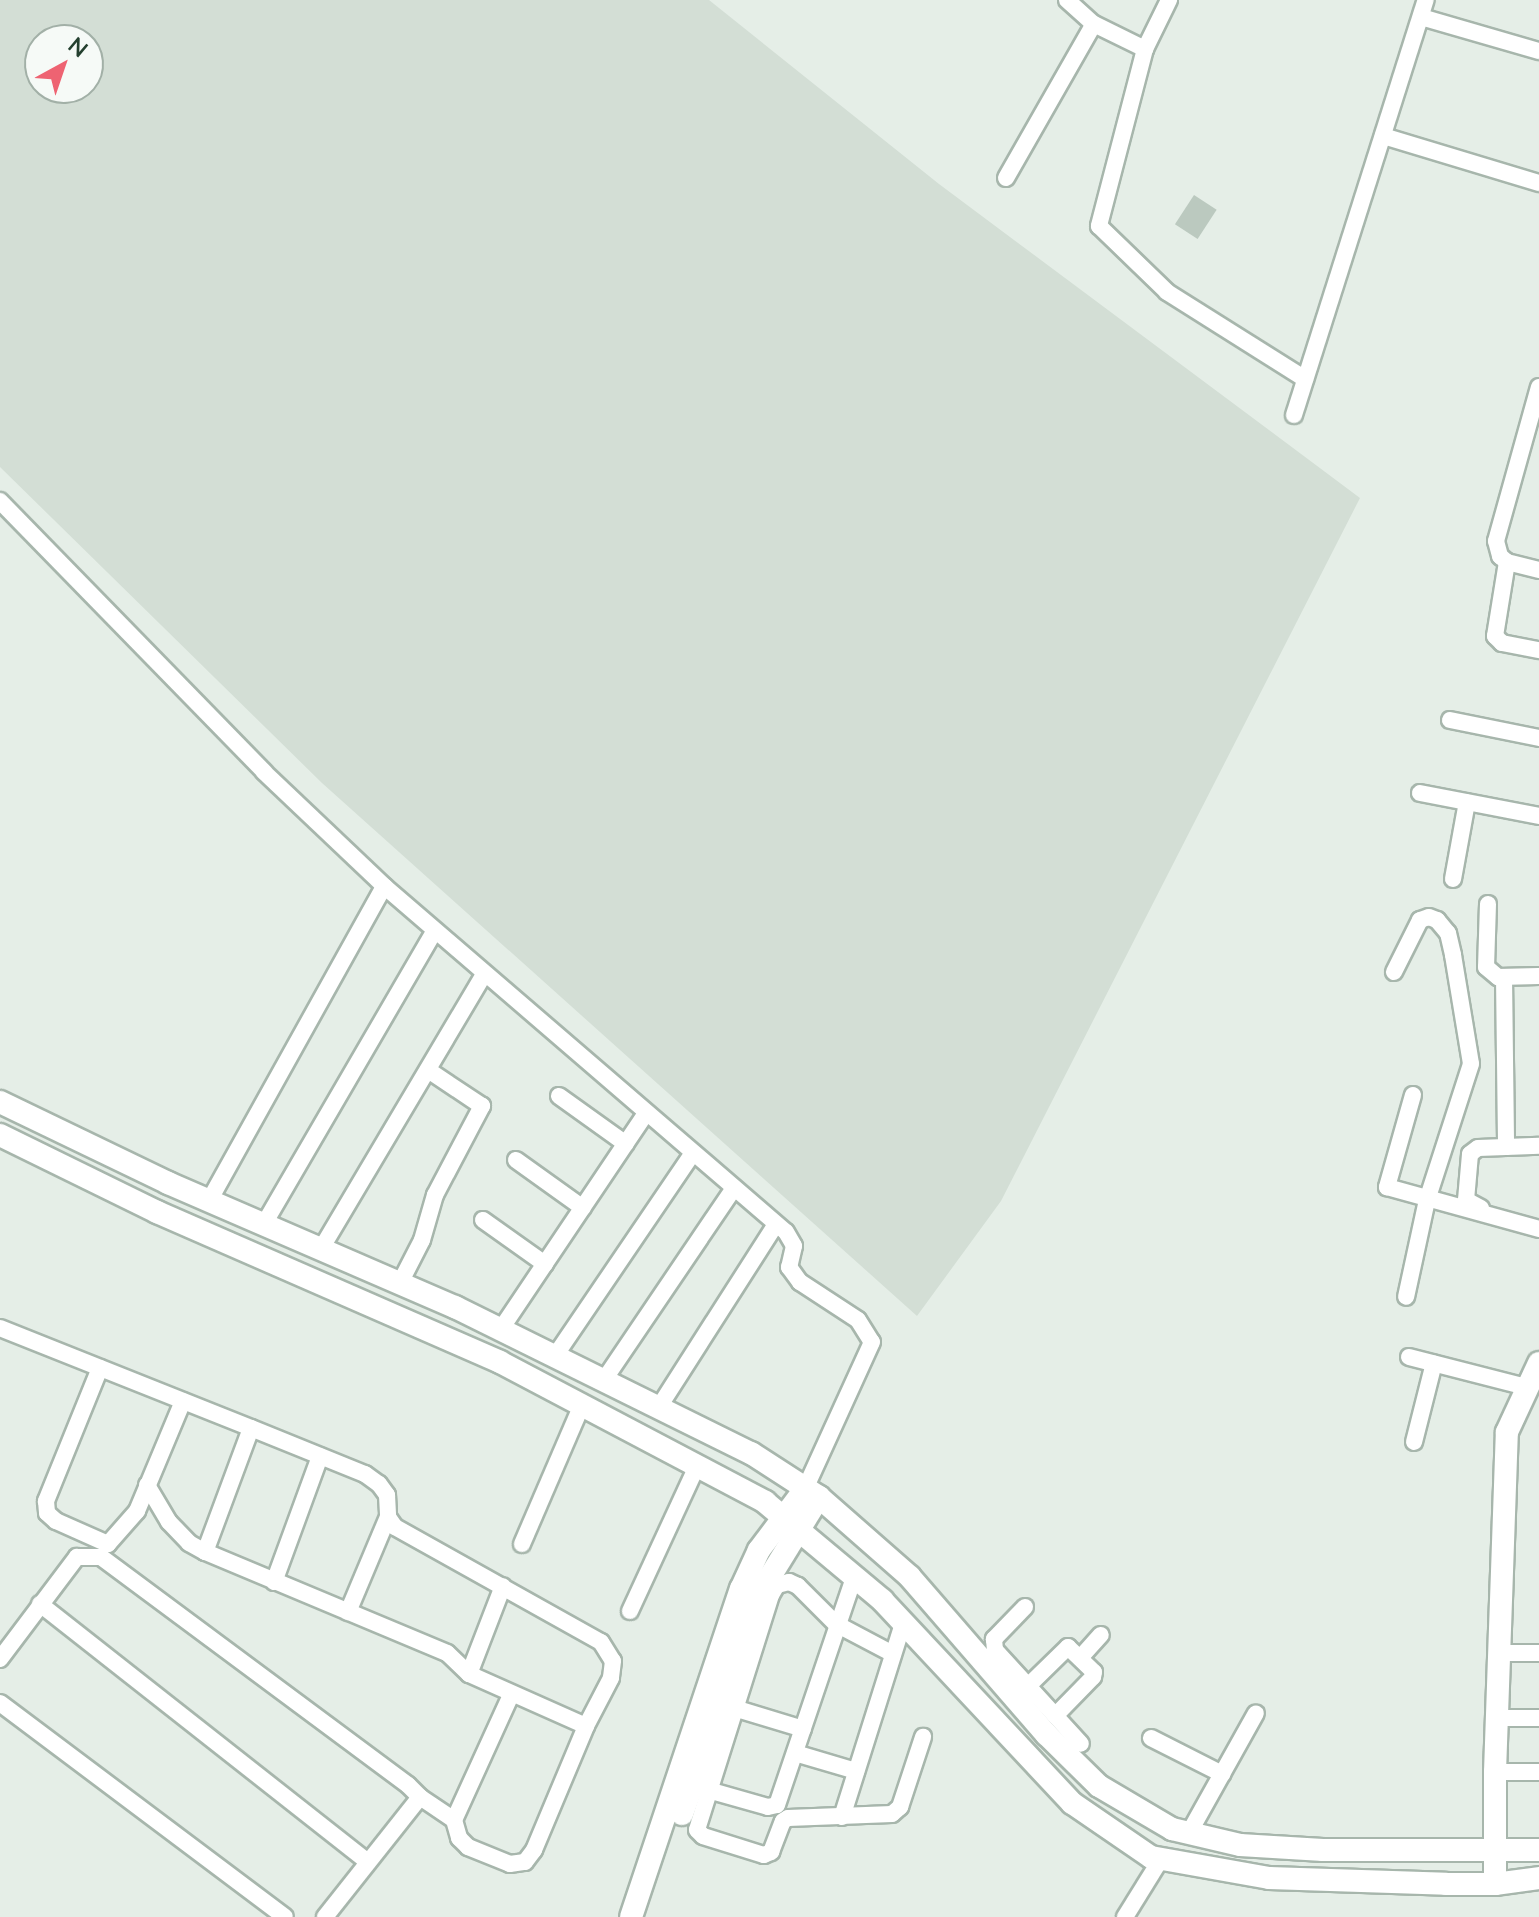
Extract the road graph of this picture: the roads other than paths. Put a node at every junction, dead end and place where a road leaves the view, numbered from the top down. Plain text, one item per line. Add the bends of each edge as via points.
1 (1067, 0) edge
2 (1169, 0) edge
3 (1426, 0) edge
4 (1421, 17) junction
5 (1094, 24) junction
6 (1145, 49) junction
7 (1539, 51) edge
8 (1383, 136) junction
9 (1006, 178) dead end
10 (1539, 183) edge
11 (1305, 379) junction
12 (1539, 387) edge
13 (1294, 415) dead end
14 (0, 501) edge
15 (1507, 562) junction
16 (1539, 570) edge
17 (1539, 650) edge
18 (1450, 720) dead end
19 (1539, 738) edge
20 (1420, 793) dead end
21 (1467, 802) junction
22 (1539, 816) edge
23 (1453, 879) dead end
24 (384, 886) junction
25 (1488, 904) dead end
26 (434, 932) junction
27 (1394, 972) dead end
28 (484, 975) junction
29 (1539, 976) edge
30 (1504, 977) junction
31 (428, 1070) junction
32 (1413, 1095) dead end
33 (559, 1096) dead end
34 (0, 1102) edge
35 (646, 1113) junction
36 (0, 1135) edge
37 (626, 1144) junction
38 (1539, 1146) edge
39 (1506, 1147) junction
40 (693, 1153) junction
41 (516, 1160) dead end
42 (734, 1188) junction
43 (1427, 1200) junction
44 (209, 1201) junction
45 (583, 1208) junction
46 (1504, 1213) dead end
47 (483, 1220) dead end
48 (264, 1224) junction
49 (776, 1224) junction
50 (1539, 1229) edge
51 (321, 1249) junction
52 (545, 1264) junction
53 (400, 1283) junction
54 (1406, 1297) dead end
55 (0, 1328) edge
56 (501, 1329) junction
57 (555, 1356) junction
58 (1409, 1357) dead end
59 (1434, 1363) junction
60 (1539, 1363) edge
61 (100, 1368) junction
62 (604, 1380) junction
63 (1527, 1387) junction
64 (183, 1401) junction
65 (582, 1405) junction
66 (659, 1407) junction
67 (251, 1428) junction
68 (1414, 1442) dead end
69 (320, 1456) junction
70 (697, 1466) junction
71 (147, 1485) junction
72 (812, 1493) junction
73 (388, 1517) junction
74 (790, 1524) junction
75 (522, 1544) dead end
76 (104, 1550) junction
77 (205, 1552) junction
78 (854, 1577) junction
79 (274, 1582) junction
80 (503, 1586) junction
81 (40, 1604) junction
82 (1025, 1607) dead end
83 (630, 1611) dead end
84 (348, 1612) junction
85 (903, 1623) junction
86 (836, 1624) junction
87 (1101, 1635) dead end
88 (1499, 1653) junction
89 (1539, 1653) edge
90 (893, 1654) junction
91 (1080, 1658) junction
92 (0, 1659) edge
93 (469, 1674) junction
94 (1028, 1686) junction
95 (511, 1695) junction
96 (0, 1703) edge
97 (1033, 1705) junction
98 (734, 1708) junction
99 (1256, 1713) dead end
100 (1055, 1716) junction
101 (1497, 1718) junction
102 (1539, 1718) edge
103 (586, 1726) junction
104 (803, 1729) junction
105 (923, 1737) dead end
106 (1151, 1738) dead end
107 (1081, 1744) dead end
108 (795, 1753) junction
109 (856, 1771) junction
110 (1495, 1772) junction
111 (1539, 1772) edge
112 (1222, 1774) junction
113 (708, 1790) junction
114 (420, 1797) junction
115 (842, 1817) junction
116 (454, 1820) junction
117 (1189, 1833) junction
118 (1534, 1850) edge
119 (1495, 1851) junction
120 (1161, 1859) junction
121 (368, 1862) junction
122 (1537, 1882) edge
123 (1495, 1884) junction
124 (285, 1917) edge
125 (325, 1917) edge
126 (631, 1917) edge
127 (647, 1917) edge
128 (1125, 1917) edge

1 - 5 street
2 - 6 street
3 - 4 street
4 - 7 street
4 - 8 street
5 - 6 street
5 - 9 street
6 - 11 street via 1099,226 1167,292
8 - 10 street
8 - 11 street
11 - 13 street
12 - 15 street via 1496,541
14 - 24 street via 264,772
15 - 16 street
15 - 17 street via 1495,636 1502,643
18 - 19 street
20 - 21 street
21 - 22 street
21 - 23 street
24 - 26 street
24 - 44 street
25 - 30 street via 1486,967
26 - 28 street
26 - 48 street
27 - 43 street via 1420,920 1437,920 1448,933 1471,1064
28 - 31 street
28 - 35 street
29 - 30 street
30 - 39 street
31 - 51 street
31 - 53 street via 482,1106 441,1183 422,1240
32 - 43 street via 1386,1183 1394,1192
33 - 37 street
34 - 44 street
35 - 37 street
35 - 40 street
36 - 65 street via 157,1212 500,1362
37 - 45 street
38 - 39 street
39 - 46 street via 1478,1148 1470,1154 1466,1200
40 - 42 street
40 - 57 street
41 - 45 street
42 - 49 street
42 - 62 street
43 - 50 street
43 - 54 street
44 - 48 street
45 - 52 street
47 - 52 street
48 - 51 street
49 - 66 street
49 - 72 street via 794,1246 789,1267 800,1282 858,1320 872,1342
51 - 53 street
52 - 56 street
53 - 56 street
55 - 61 street
56 - 57 street
57 - 62 street
58 - 59 street
59 - 63 street
59 - 68 street
60 - 63 street
61 - 64 street
61 - 76 street via 46,1501 47,1513 56,1521
62 - 66 street
63 - 88 street via 1507,1432
64 - 67 street
64 - 71 street
65 - 70 street
65 - 75 street
66 - 72 street via 751,1453
67 - 69 street
67 - 77 street
69 - 73 street via 379,1484 387,1495
69 - 79 street
70 - 74 street via 765,1502
70 - 83 street
71 - 76 street via 137,1511
71 - 77 street via 169,1522
72 - 74 street
72 - 97 street via 910,1577
73 - 80 street via 395,1527
73 - 84 street
74 - 78 street
74 - 126 street via 759,1550 741,1589
74 - 127 street via 731,1671
76 - 81 street via 77,1557
76 - 114 street
77 - 79 street
78 - 85 street
78 - 86 street
79 - 84 street
80 - 93 street
80 - 103 street via 583,1629 601,1642 613,1661 611,1678
81 - 92 street
81 - 121 street
82 - 94 street via 993,1646
84 - 93 street via 447,1653
85 - 90 street
85 - 120 street via 1072,1803
86 - 90 street
86 - 98 street via 798,1586 777,1585
86 - 104 street
87 - 91 street
88 - 89 street
88 - 101 street
90 - 109 street
91 - 94 street via 1065,1648
91 - 100 street via 1095,1675
93 - 95 street
94 - 97 street
95 - 103 street
95 - 116 street
96 - 124 street
97 - 100 street
97 - 117 street via 1099,1786 1172,1829
98 - 104 street
98 - 113 street
99 - 112 street
100 - 107 street
101 - 102 street
101 - 110 street
103 - 116 street via 525,1862 510,1864 468,1847
104 - 108 street
105 - 115 street via 896,1812
106 - 112 street
108 - 109 street
108 - 113 street via 777,1805
109 - 115 street
110 - 111 street
110 - 119 street
112 - 117 street
113 - 115 street via 697,1830 764,1855 771,1852 788,1818
114 - 116 street
114 - 121 street
117 - 119 street via 1240,1845 1323,1850
118 - 119 street
118 - 122 street
119 - 123 street
120 - 123 street via 1269,1878
120 - 128 street
121 - 125 street
122 - 123 street

